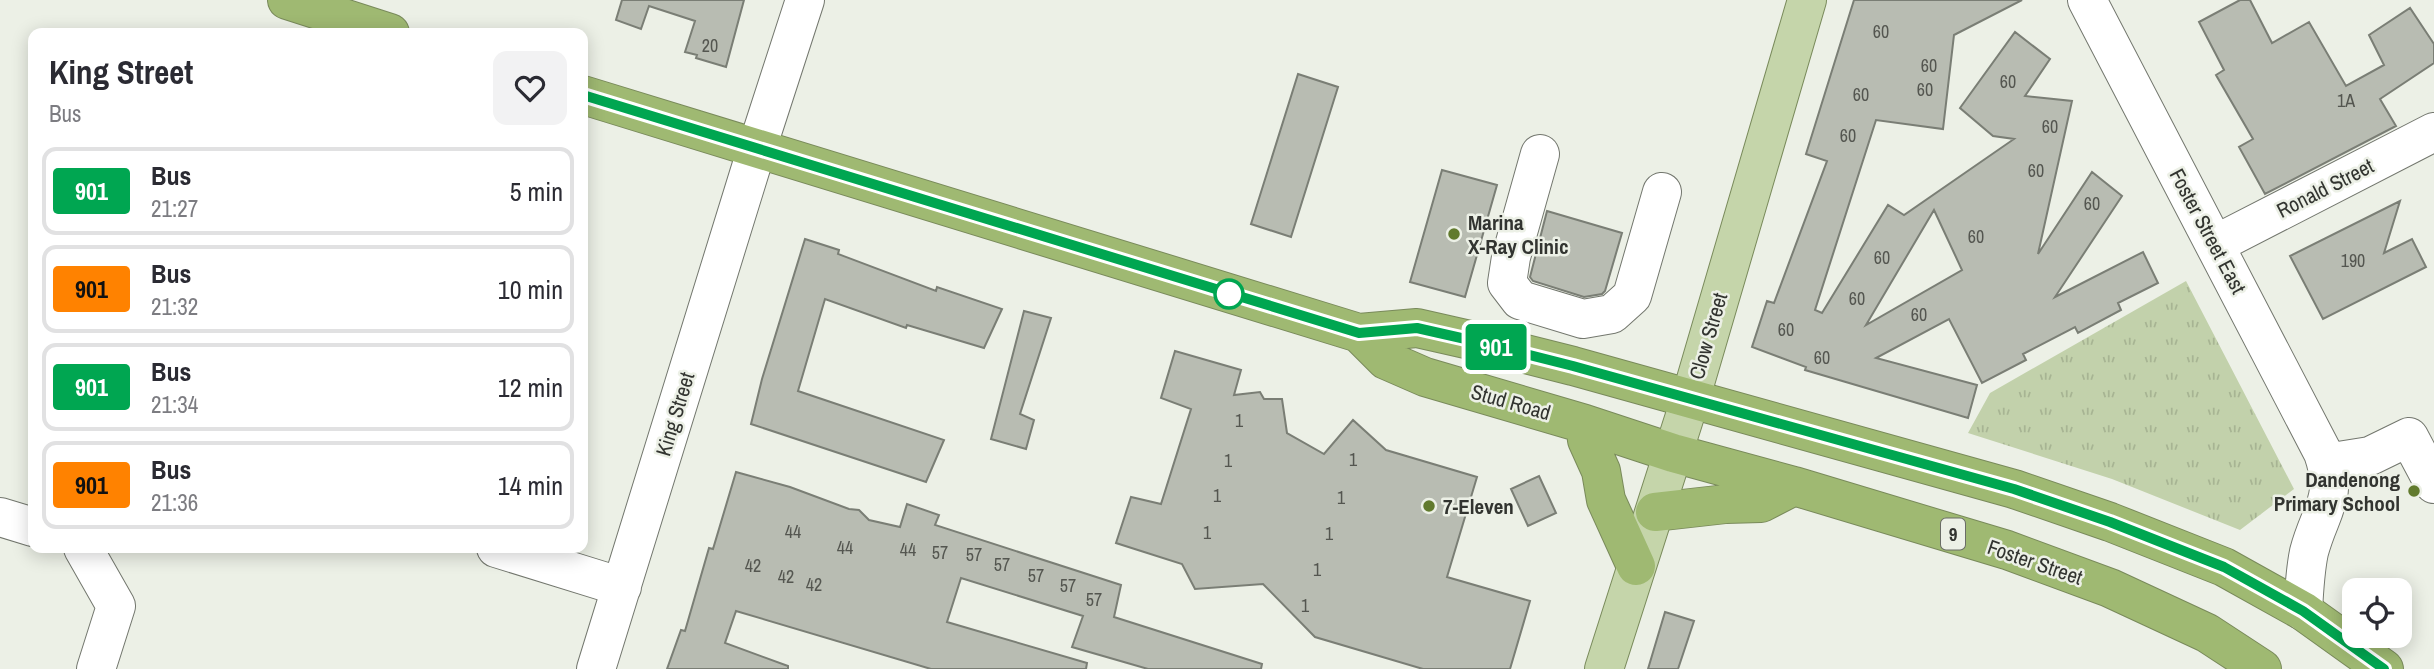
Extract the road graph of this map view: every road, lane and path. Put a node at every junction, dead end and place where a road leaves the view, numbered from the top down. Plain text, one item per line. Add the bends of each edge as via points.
1 (287, 0) edge
2 (805, 0) edge
3 (1807, 0) edge
4 (2087, 0) edge
5 (374, 28) edge
6 (588, 97) edge
7 (2434, 132) edge
8 (757, 148) junction
9 (1540, 155) dead end
10 (1662, 192) dead end
11 (2216, 244) junction
12 (1359, 333) junction
13 (1690, 400) junction
14 (1585, 424) junction
15 (1673, 453) junction
16 (2326, 463) junction
17 (2434, 484) edge
18 (1794, 486) junction
19 (1655, 512) junction
20 (0, 517) edge
21 (28, 525) edge
22 (86, 553) edge
23 (512, 553) edge
24 (1636, 566) junction
25 (622, 587) junction
26 (2303, 611) junction
27 (96, 669) edge
28 (596, 669) edge
29 (1604, 669) edge
30 (2262, 669) edge
31 (2384, 669) edge

1 - 5 highway
2 - 8 street, King Street
3 - 13 main road, Clow Street
4 - 11 street, Foster Street East
6 - 8 highway, Stud Road / 9
7 - 11 street, Ronald Street
8 - 12 highway, Stud Road / 9
8 - 25 street, King Street
9 - 10 street via 1507,283 1520,300 1583,319 1612,314 1632,296
11 - 16 street, Foster Street East
12 - 13 highway, Stud Road / 9 via 1417,328
12 - 14 highway, Stud Road / 9 via 1386,360 1425,377
13 - 15 main road, Clow Street
13 - 26 highway, 9 via 2067,507 2224,567
14 - 15 highway, Stud Road / 9
14 - 24 highway via 1606,500
15 - 18 highway, Foster Street / 9
15 - 19 main road, Clow Street
16 - 17 street via 2370,456 2409,437
16 - 26 street via 2329,492 2308,555
18 - 19 highway via 1761,503
18 - 30 highway, Foster Street / 9 via 2007,550 2110,588 2207,633
19 - 24 main road, Clow Street
20 - 21 street
22 - 27 street via 116,606
23 - 25 street
24 - 29 main road, Clow Street
25 - 28 street, King Street
26 - 31 highway, 9

